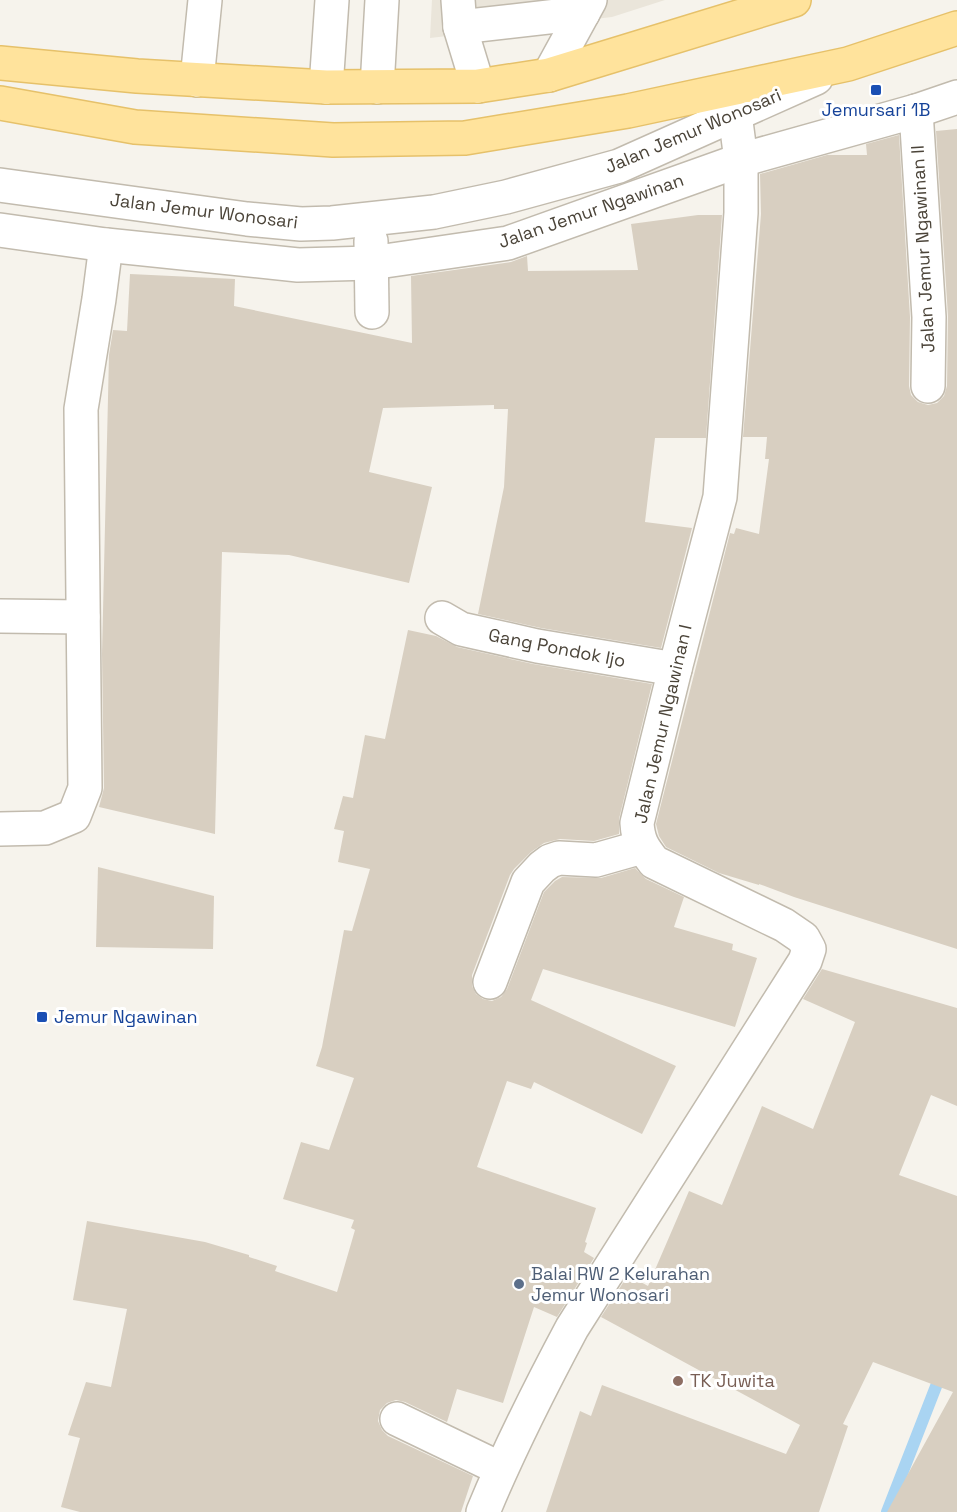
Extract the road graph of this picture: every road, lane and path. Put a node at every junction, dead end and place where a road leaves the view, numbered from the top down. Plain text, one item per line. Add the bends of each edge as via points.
1 (205, 0) edge
2 (332, 0) edge
3 (382, 0) edge
4 (794, 0) edge
5 (586, 6) edge
6 (459, 13) edge
7 (957, 28) edge
8 (0, 63) edge
9 (848, 64) junction
10 (549, 75) junction
11 (197, 80) junction
12 (478, 86) junction
13 (326, 87) junction
14 (377, 87) junction
15 (957, 97) edge
16 (0, 103) edge
17 (916, 111) junction
18 (735, 114) junction
19 (741, 160) junction
20 (0, 185) edge
21 (371, 219) junction
22 (0, 230) edge
23 (106, 245) junction
24 (371, 263) junction
25 (372, 312) dead end
26 (928, 386) dead end
27 (0, 616) edge
28 (83, 617) junction
29 (442, 618) dead end
30 (675, 669) junction
31 (0, 829) edge
32 (642, 847) junction
33 (490, 982) dead end
34 (397, 1419) dead end
35 (501, 1469) junction
36 (483, 1512) edge

1 - 11 street
2 - 13 street
3 - 14 street
4 - 10 main road
5 - 6 street
5 - 10 street
6 - 12 street
7 - 9 main road, Jalan Jemur Wonosari
8 - 11 main road
9 - 16 main road, Jalan Jemur Wonosari via 628,111 465,138 333,140 135,127
9 - 18 street, Jalan Jemur Wonosari
10 - 12 main road
11 - 13 main road
12 - 14 main road
13 - 14 main road
15 - 17 street, Jalan Jemur Ngawinan
17 - 19 street, Jalan Jemur Ngawinan
17 - 26 street, Jalan Jemur Ngawinan II via 929,317
18 - 19 street, Jalan Jemur Ngawinan I
18 - 21 street, Jalan Jemur Wonosari via 619,166 506,198
19 - 24 street, Jalan Jemur Ngawinan via 508,243
19 - 30 street, Jalan Jemur Ngawinan I via 741,213 720,497
20 - 21 street, Jalan Jemur Wonosari via 301,224
21 - 24 street
22 - 23 street, Jalan Jemur Ngawinan
23 - 24 street, Jalan Jemur Ngawinan via 298,265
23 - 28 street via 81,409
24 - 25 street
27 - 28 street
28 - 31 street via 85,788 74,816 45,828
29 - 30 street, Gang Pondok Ijo via 462,629 537,646
30 - 32 street, Jalan Jemur Ngawinan I via 637,823
32 - 33 street via 596,860 559,858 542,867 528,882
32 - 35 street, Jalan Jemur Ngawinan I via 654,862 784,924 803,938 809,949 805,962 572,1328
34 - 35 street
35 - 36 street, Jalan Jemur Ngawinan I

